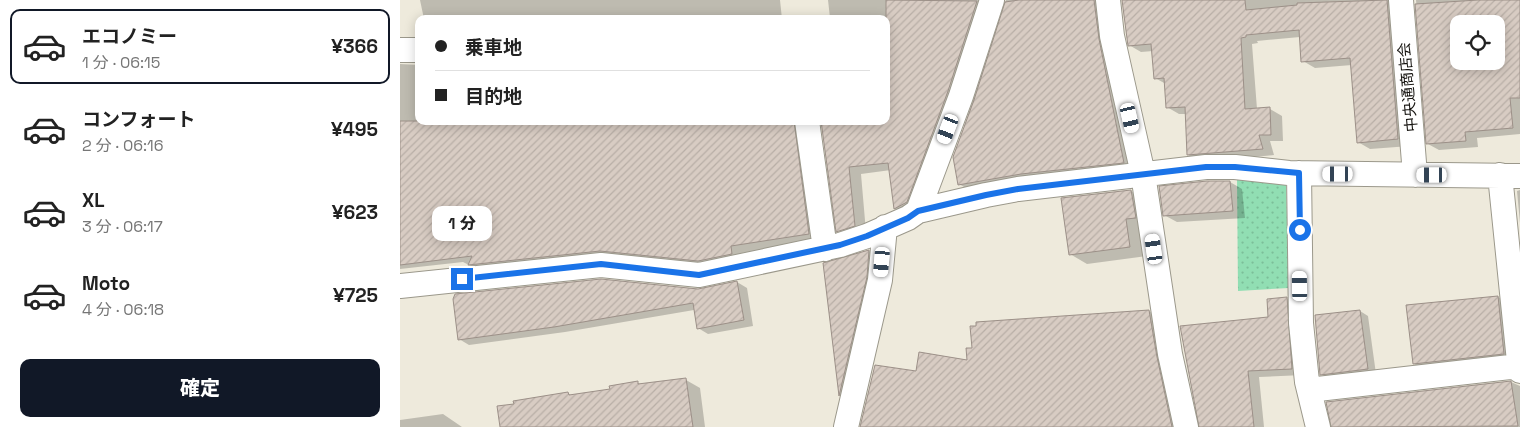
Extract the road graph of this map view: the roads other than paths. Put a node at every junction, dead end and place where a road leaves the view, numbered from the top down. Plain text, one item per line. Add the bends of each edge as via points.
1 (992, 0) edge
2 (1108, 0) edge
3 (1401, 0) edge
4 (400, 50) edge
5 (415, 50) edge
6 (808, 125) edge
7 (1299, 173) junction
8 (1143, 174) junction
9 (1415, 175) junction
10 (1510, 176) edge
11 (918, 211) junction
12 (885, 227) junction
13 (825, 249) junction
14 (400, 286) edge
15 (1519, 366) edge
16 (1520, 371) edge
17 (1309, 390) junction
18 (846, 427) edge
19 (1186, 427) edge
20 (1318, 427) edge

1 - 11 street
2 - 8 street via 1112,36
3 - 9 street, 中央通商店会
4 - 5 street
6 - 13 street
7 - 8 street via 1206,167
7 - 9 street
7 - 17 street via 1301,323
8 - 11 street via 1018,189
8 - 19 street via 1170,354
9 - 10 street
10 - 15 street
11 - 12 street
12 - 13 street
12 - 18 street via 880,280
13 - 14 street via 699,275 601,264
15 - 16 street
15 - 17 street
17 - 20 street

